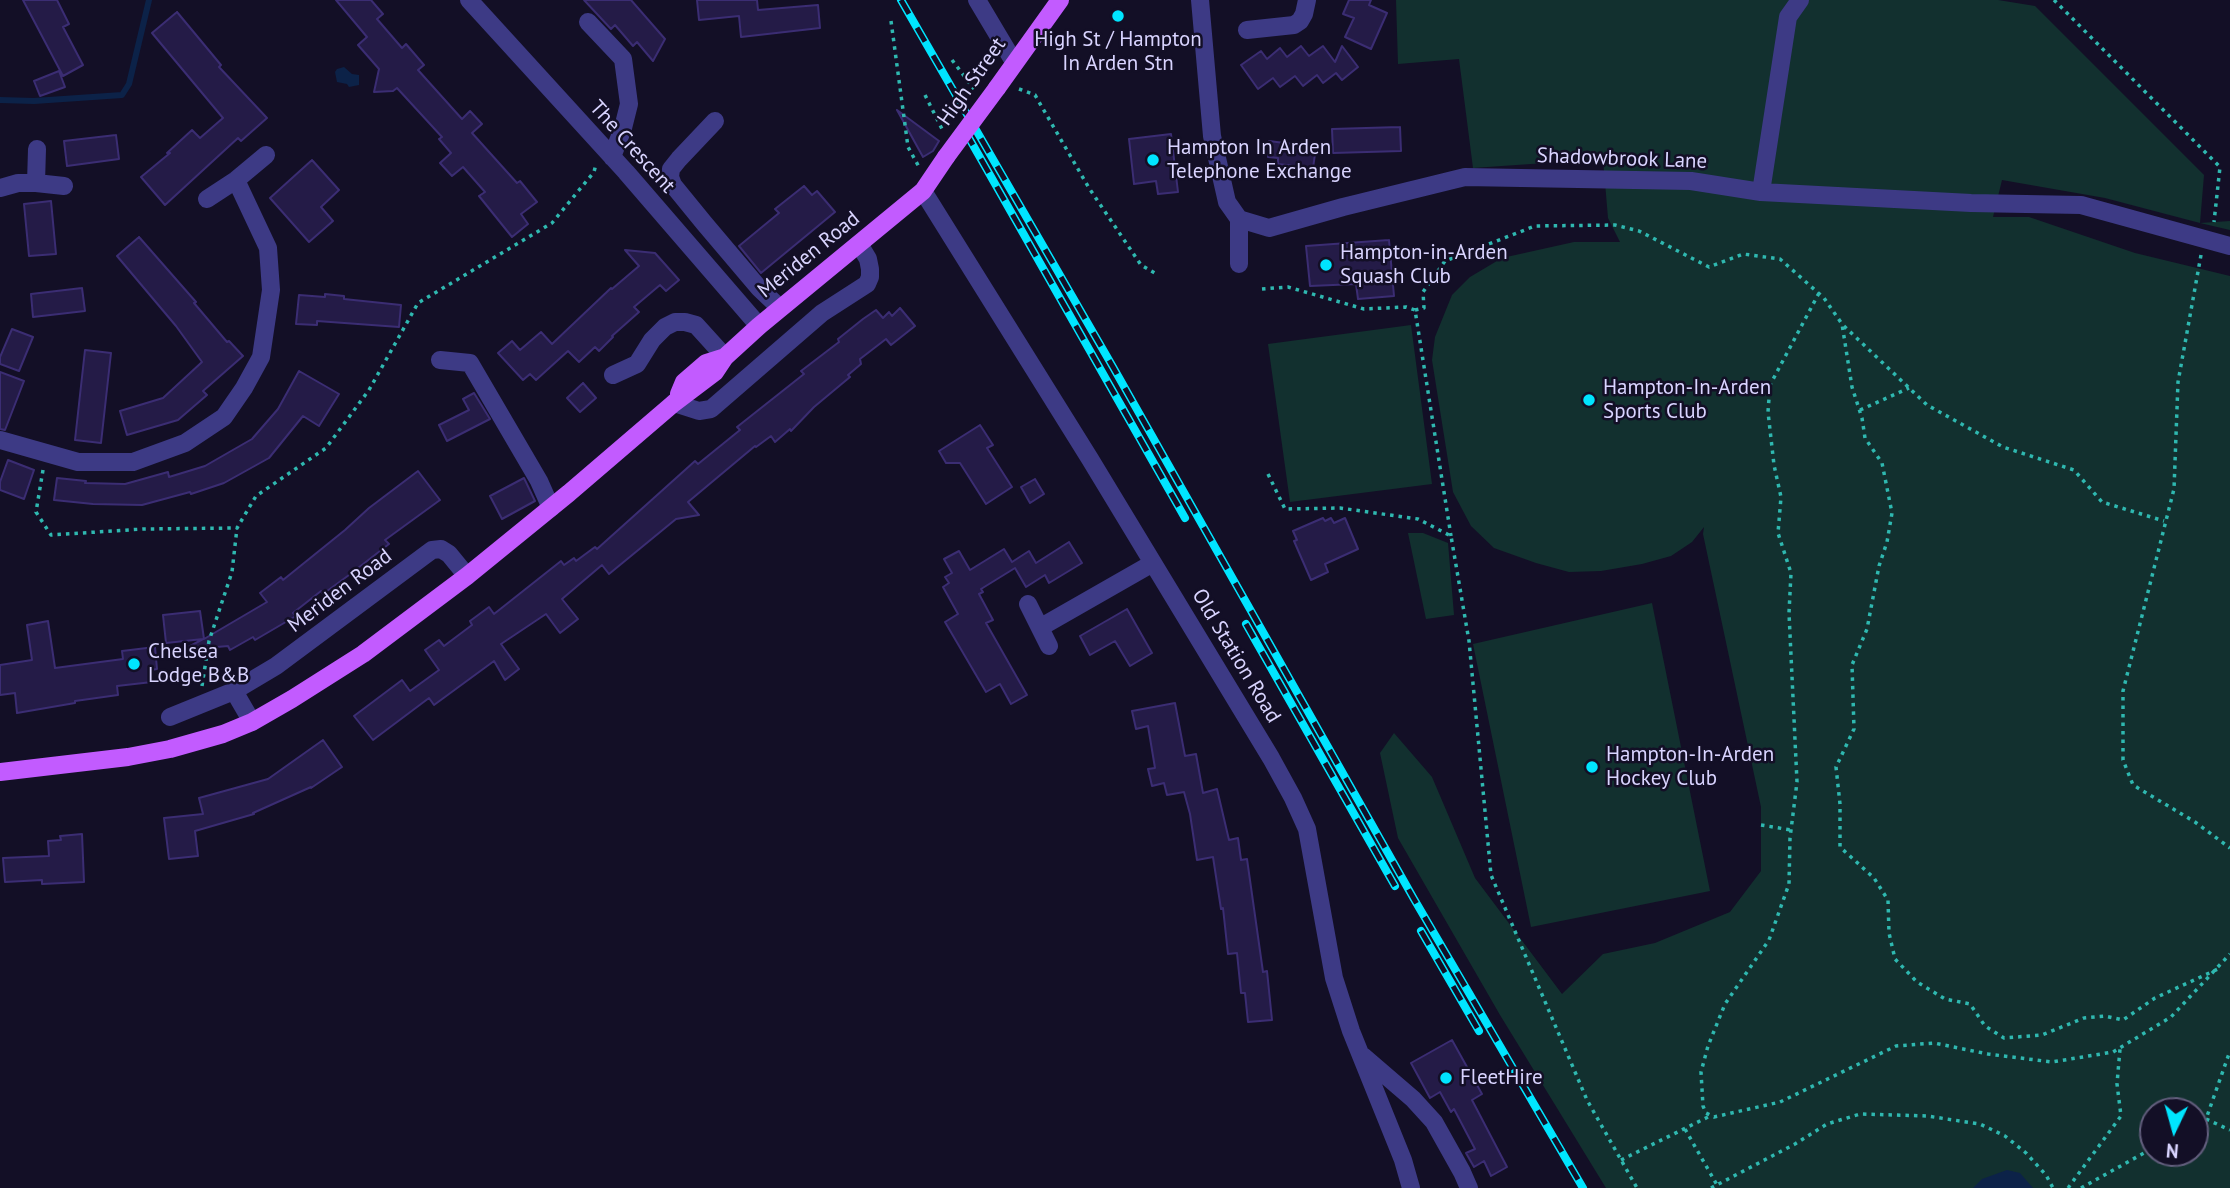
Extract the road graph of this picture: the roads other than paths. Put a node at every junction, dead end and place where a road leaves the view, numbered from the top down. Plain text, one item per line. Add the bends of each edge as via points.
1 (469, 0) edge
2 (977, 0) edge
3 (1060, 0) edge
4 (1200, 0) edge
5 (1307, 0) edge
6 (1800, 0) edge
7 (589, 22) dead end
8 (1247, 30) dead end
9 (1005, 75) junction
10 (715, 121) dead end
11 (37, 149) dead end
12 (606, 151) junction
13 (266, 155) dead end
14 (236, 180) junction
15 (36, 183) junction
16 (64, 186) dead end
17 (0, 188) edge
18 (923, 191) junction
19 (1761, 191) junction
20 (207, 199) dead end
21 (1239, 219) junction
22 (859, 244) junction
23 (2230, 246) edge
24 (1239, 264) dead end
25 (780, 308) junction
26 (759, 326) junction
27 (725, 358) junction
28 (440, 360) dead end
29 (613, 375) dead end
30 (674, 403) junction
31 (6, 442) edge
32 (551, 508) junction
33 (1153, 563) junction
34 (467, 576) junction
35 (1028, 604) dead end
36 (1041, 627) junction
37 (1049, 646) dead end
38 (234, 691) junction
39 (170, 717) dead end
40 (252, 722) junction
41 (0, 772) edge
42 (1360, 1054) junction
43 (1411, 1188) edge
44 (1469, 1188) edge

1 - 12 street, The Crescent
2 - 9 street
3 - 9 main road, High Street
4 - 21 street via 1212,136 1227,202
5 - 8 street via 1304,15 1294,25
6 - 19 street via 1788,17
7 - 12 street via 623,59 629,104 623,128
9 - 18 main road, High Street, bridge
10 - 25 street via 679,159 670,177 704,223
11 - 15 street
12 - 26 street, The Crescent
13 - 14 street
14 - 20 street
14 - 31 street via 268,248 271,290 261,357 224,417 185,443 133,462 78,462
15 - 16 street
15 - 17 street
18 - 22 main road, Meriden Road
18 - 33 street, Old Station Road
19 - 21 street, Shadowbrook Lane via 1691,181 1465,177 1269,229
19 - 23 street, Shadowbrook Lane via 2081,205
21 - 24 street
22 - 25 main road, Meriden Road
22 - 30 street via 868,259 867,284 822,313 711,409 699,411
25 - 26 main road, Meriden Road
26 - 27 main road, Meriden Road
27 - 29 street via 696,325 675,323 658,334 637,364
27 - 30 main road, Meriden Road via 715,372
28 - 32 street via 470,363
30 - 32 main road, Meriden Road
32 - 34 main road, Meriden Road
33 - 36 street
33 - 42 street, Old Station Road via 1271,758 1307,829 1334,978
34 - 38 street, Meriden Road via 449,554 432,550 303,647
34 - 40 main road, Meriden Road via 363,654
35 - 36 street
36 - 37 street
38 - 39 street, Meriden Road
38 - 40 street
40 - 41 main road, Meriden Road via 170,749
42 - 43 street, Old Station Road
42 - 44 street via 1434,1122

